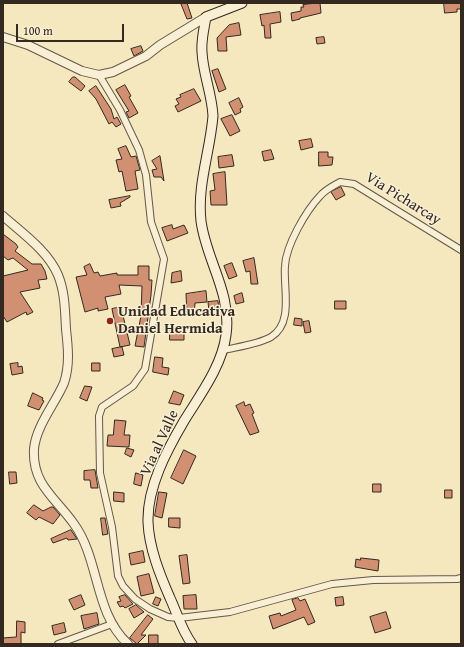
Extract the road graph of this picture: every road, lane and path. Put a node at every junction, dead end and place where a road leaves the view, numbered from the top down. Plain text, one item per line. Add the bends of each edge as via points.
1 (242, 3) edge
2 (206, 17) junction
3 (3, 38) edge
4 (99, 76) junction
5 (3, 216) edge
6 (461, 250) edge
7 (224, 350) junction
8 (461, 578) edge
9 (179, 618) junction
10 (112, 624) junction
11 (58, 644) edge
12 (128, 644) edge
13 (192, 644) edge

1 - 2 main road
2 - 4 street via 146,56
2 - 7 main road via 202,53 213,103 213,116 199,201 201,223 227,308
3 - 4 street via 28,45 82,71
4 - 9 street via 120,110 139,150 146,175 151,222 164,259 145,369 133,386 102,407 99,416 100,473 112,527 118,576 123,586 135,599 150,609 168,617
5 - 10 street via 42,252 58,274 62,288 68,366 64,382 38,434 34,448 34,464 46,490 81,534 105,611
6 - 7 street, Via Picharcay via 354,184 340,182 320,196 290,244 285,265 285,316 280,327 271,337
7 - 9 main road, Via al Valle via 162,464 149,513 151,541 164,583
8 - 9 street via 373,580 332,584 230,612
9 - 13 main road, Via al Valle
10 - 11 street
10 - 12 street

